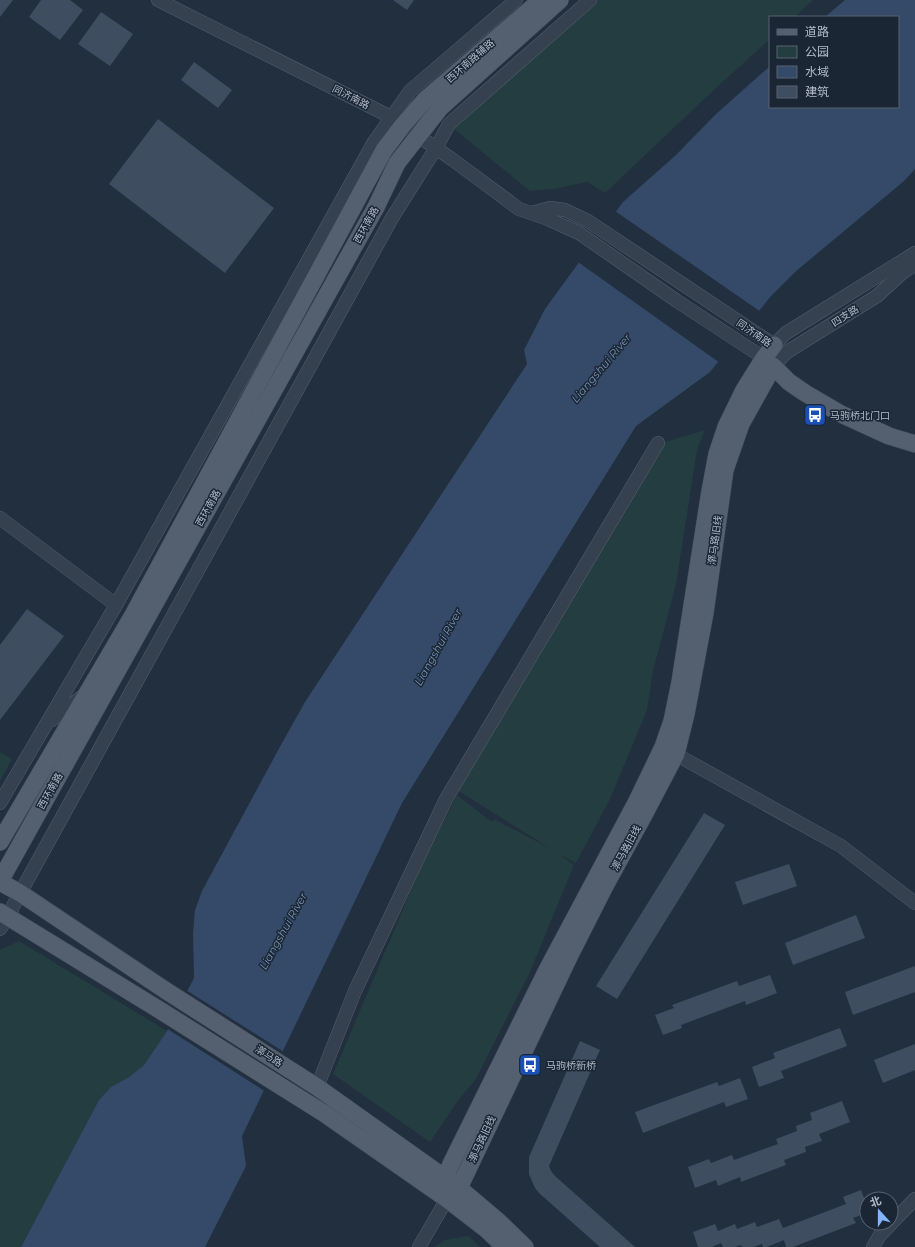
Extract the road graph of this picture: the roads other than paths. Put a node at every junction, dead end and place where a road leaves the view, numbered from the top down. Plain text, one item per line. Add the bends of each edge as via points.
1 (158, 0) edge
2 (516, 0) edge
3 (541, 0) edge
4 (560, 0) edge
5 (590, 0) edge
6 (397, 121) junction
7 (417, 136) junction
8 (436, 148) junction
9 (530, 213) junction
10 (915, 253) edge
11 (915, 264) edge
12 (766, 355) junction
13 (229, 437) junction
14 (658, 443) dead end
15 (915, 444) edge
16 (190, 472) junction
17 (0, 518) edge
18 (116, 605) junction
19 (88, 692) junction
20 (46, 726) junction
21 (669, 751) junction
22 (0, 803) edge
23 (0, 842) edge
24 (0, 882) edge
25 (21, 894) junction
26 (915, 903) edge
27 (2, 919) edge
28 (312, 1084) junction
29 (445, 1178) junction
30 (453, 1194) junction
31 (915, 1199) edge
32 (420, 1247) edge
33 (505, 1247) edge
34 (525, 1247) edge
35 (872, 1247) edge

1 - 6 street, 同济南路
2 - 6 street via 410,91
3 - 6 main road, 西环南路辅路
4 - 7 main road, 西环南路 via 440,108
5 - 8 street via 450,124
6 - 7 street, 同济南路
6 - 13 main road, 西环南路 via 384,150
6 - 16 street via 374,142
7 - 8 street, 同济南路
7 - 24 main road, 西环南路 via 397,163 372,214
8 - 9 street, 同济南路 via 519,209
8 - 25 street via 392,218
9 - 12 street, 同济南路 via 579,233 677,301
9 - 12 street, 同济南路 via 550,208 565,210 588,221 759,336
10 - 12 street, 四支路 via 786,333
11 - 12 street, 四支路 via 877,296 787,352
12 - 15 main road via 790,382 805,393 841,414 889,436
12 - 21 main road, 漷马路旧线 via 725,470 705,613 686,714
13 - 16 street
13 - 19 main road, 西环南路 via 133,615
14 - 28 street via 446,799
16 - 18 street
17 - 18 street
18 - 20 street
19 - 20 street
19 - 23 main road, 西环南路
20 - 22 street
21 - 26 street via 841,846
21 - 29 main road, 漷马路旧线 via 637,801 544,977
21 - 30 main road, 漷马路旧线 via 644,815 569,957
24 - 25 main road, 漷马路
25 - 27 street
25 - 28 main road, 漷马路
27 - 30 main road, 漷马路 via 158,1008
28 - 29 main road, 漷马路
29 - 30 main road
30 - 32 street
30 - 33 main road, 漷马路
30 - 34 main road, 漷马路 via 498,1221
31 - 35 street via 880,1235

